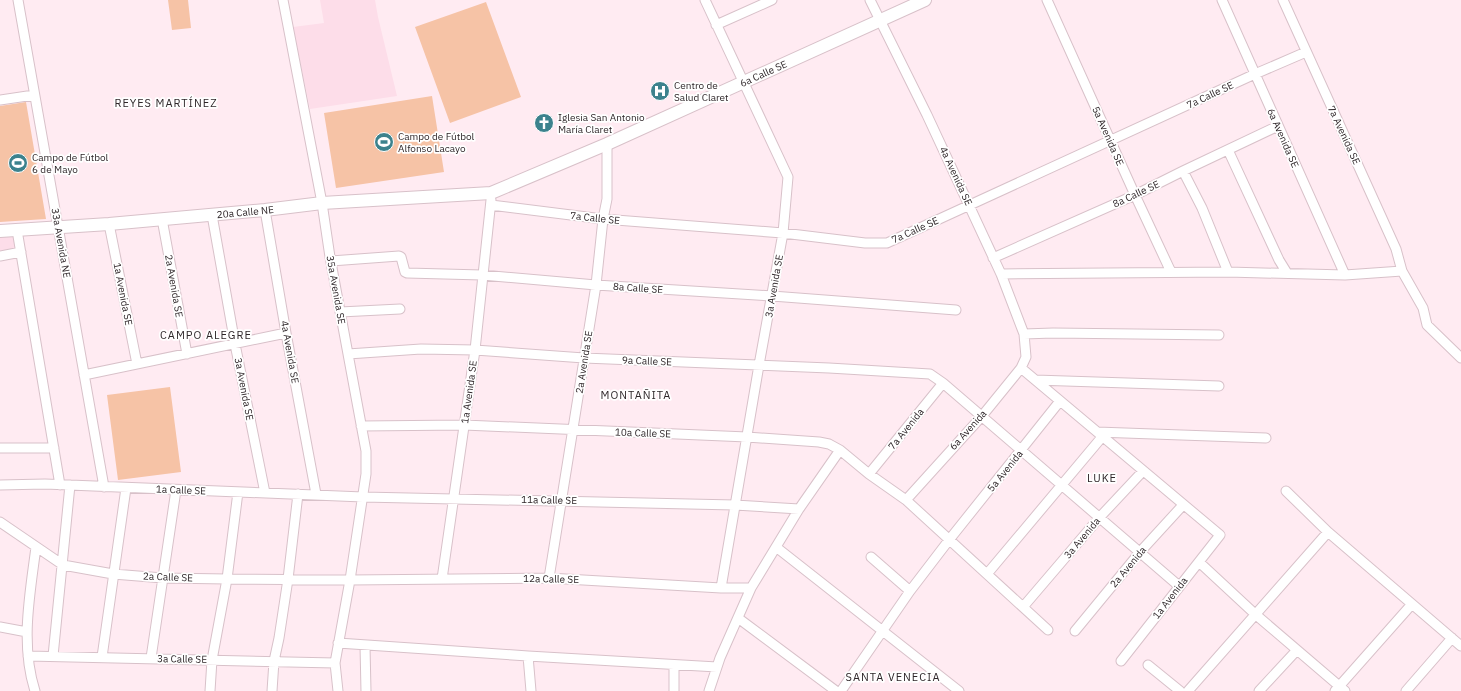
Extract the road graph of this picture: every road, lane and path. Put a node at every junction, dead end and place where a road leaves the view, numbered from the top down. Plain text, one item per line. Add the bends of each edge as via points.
1 (18, 0) edge
2 (283, 0) edge
3 (704, 0) edge
4 (772, 0) edge
5 (870, 0) edge
6 (925, 0) edge
7 (1047, 0) edge
8 (1222, 0) edge
9 (1283, 0) edge
10 (880, 20) junction
11 (716, 25) junction
12 (1306, 52) junction
13 (1255, 74) junction
14 (744, 83) junction
15 (34, 94) junction
16 (0, 100) edge
17 (1278, 126) junction
18 (1110, 140) junction
19 (607, 144) junction
20 (1228, 150) junction
21 (1183, 171) junction
22 (1135, 195) junction
23 (491, 199) junction
24 (322, 203) junction
25 (970, 205) junction
26 (265, 210) junction
27 (212, 215) junction
28 (162, 219) junction
29 (603, 220) junction
30 (109, 224) junction
31 (58, 228) junction
32 (17, 230) junction
33 (0, 231) edge
34 (783, 233) junction
35 (21, 252) junction
36 (0, 256) edge
37 (993, 258) junction
38 (331, 261) junction
39 (1402, 271) junction
40 (1171, 272) junction
41 (1228, 272) junction
42 (1287, 273) junction
43 (1001, 274) junction
44 (482, 276) junction
45 (1345, 276) junction
46 (596, 285) junction
47 (772, 296) junction
48 (400, 309) dead end
49 (956, 310) dead end
50 (340, 312) junction
51 (286, 333) junction
52 (1024, 334) junction
53 (1218, 335) dead end
54 (236, 344) junction
55 (475, 350) junction
56 (187, 354) junction
57 (348, 354) junction
58 (1026, 357) joint
59 (584, 358) junction
60 (1461, 358) edge
61 (137, 364) junction
62 (759, 366) junction
63 (1021, 368) junction
64 (84, 375) junction
65 (1036, 380) junction
66 (943, 383) junction
67 (1218, 386) dead end
68 (1060, 401) junction
69 (982, 416) junction
70 (464, 425) junction
71 (361, 426) junction
72 (573, 430) junction
73 (1100, 435) junction
74 (747, 437) junction
75 (1266, 438) dead end
76 (0, 448) edge
77 (54, 448) junction
78 (840, 450) junction
79 (1021, 450) junction
80 (1143, 471) junction
81 (869, 474) junction
82 (0, 485) edge
83 (60, 485) junction
84 (70, 485) junction
85 (1062, 485) junction
86 (104, 487) junction
87 (126, 488) junction
88 (176, 490) junction
89 (1286, 491) dead end
90 (238, 492) junction
91 (265, 492) junction
92 (298, 494) junction
93 (316, 494) junction
94 (363, 496) junction
95 (454, 498) junction
96 (563, 500) junction
97 (906, 500) junction
98 (735, 505) junction
99 (1183, 505) junction
100 (799, 509) junction
101 (1099, 518) junction
102 (0, 522) edge
103 (1328, 532) junction
104 (949, 540) junction
105 (36, 547) junction
106 (776, 547) junction
107 (1140, 552) junction
108 (871, 557) dead end
109 (1199, 562) junction
110 (63, 566) junction
111 (113, 574) junction
112 (988, 574) junction
113 (163, 578) junction
114 (550, 578) junction
115 (227, 579) junction
116 (288, 579) junction
117 (442, 579) junction
118 (350, 580) junction
119 (1179, 586) junction
120 (721, 588) junction
121 (751, 588) junction
122 (910, 591) junction
123 (1412, 604) junction
124 (1024, 607) junction
125 (1255, 614) junction
126 (738, 618) junction
127 (0, 627) edge
128 (1048, 630) dead end
129 (882, 631) junction
130 (1075, 631) dead end
131 (27, 632) junction
132 (1452, 638) junction
133 (338, 643) junction
134 (365, 646) junction
135 (1461, 646) edge
136 (1297, 650) junction
137 (28, 656) junction
138 (53, 656) junction
139 (528, 656) junction
140 (102, 657) junction
141 (151, 658) junction
142 (212, 660) junction
143 (1121, 660) dead end
144 (274, 661) junction
145 (335, 663) junction
146 (674, 665) junction
147 (1148, 665) dead end
148 (717, 667) junction
149 (1340, 689) edge
150 (35, 691) edge
151 (210, 691) edge
152 (272, 691) edge
153 (338, 691) edge
154 (366, 691) edge
155 (531, 691) edge
156 (674, 691) edge
157 (709, 691) edge
158 (836, 691) edge
159 (841, 691) edge
160 (959, 691) edge
161 (1180, 691) edge
162 (1188, 691) edge
163 (1259, 691) edge
164 (1406, 691) edge

1 - 15 street, 33a Avenida NE
2 - 24 street, 35a Avenida SE
3 - 11 street, 3a Avenida SE
4 - 11 street
5 - 10 street, 4a Avenida SE
6 - 10 street, 6a Calle SE
7 - 18 street, 5a Avenida SE
8 - 13 street, 6a Avenida SE
9 - 12 street, 7a Avenida SE
10 - 14 street, 6a Calle SE
10 - 25 street, 4a Avenida SE
11 - 14 street, 3a Avenida SE
12 - 13 street, 7a Calle SE
12 - 39 street, 7a Avenida SE via 1396,249
13 - 17 street, 6a Avenida SE
13 - 18 street, 7a Calle SE
14 - 19 street, 6a Calle SE
14 - 34 street, 3a Avenida SE via 788,177
15 - 16 street
15 - 31 street, 33a Avenida NE
17 - 20 street, 8a Calle SE
17 - 45 street, 6a Avenida SE
18 - 22 street, 5a Avenida SE
18 - 25 street, 7a Calle SE
19 - 23 street, 6a Calle SE
19 - 29 street, 2a Avenida SE via 607,199
20 - 21 street, 8a Calle SE
20 - 42 street
21 - 22 street, 8a Calle SE
21 - 41 street via 1202,208
22 - 37 street, 8a Calle SE
22 - 40 street, 5a Avenida SE
23 - 24 street, 20a Calle NE
23 - 29 street, 7a Calle SE
23 - 44 street, 1a Avenida SE
24 - 26 street, 20a Calle NE
24 - 38 street, 35a Avenida SE
25 - 34 street, 7a Calle SE via 887,243 865,243
25 - 37 street, 4a Avenida SE
26 - 27 street, 20a Calle NE
26 - 51 street, 4a Avenida SE
27 - 28 street, 20a Calle NE
27 - 54 street, 3a Avenida SE
28 - 30 street, 20a Calle NE
28 - 56 street, 2a Avenida SE
29 - 34 street, 7a Calle SE
29 - 46 street, 2a Avenida SE
30 - 31 street, 20a Calle NE
30 - 61 street, 1a Avenida SE
31 - 32 street, 20a Calle NE
31 - 64 street, 33a Avenida NE
32 - 33 street, 20a Calle NE
32 - 35 street
34 - 47 street, 3a Avenida SE
35 - 36 street
35 - 77 street
37 - 43 street, 4a Avenida SE
38 - 44 street, 8a Calle SE via 399,256 407,273
38 - 50 street, 35a Avenida SE
39 - 45 street
39 - 60 street, 7a Avenida SE via 1423,308 1428,325
40 - 41 street
40 - 43 street
41 - 42 street
42 - 45 street
43 - 52 street, 4a Avenida SE
44 - 46 street, 8a Calle SE
44 - 55 street, 1a Avenida SE
46 - 47 street, 8a Calle SE
46 - 59 street, 2a Avenida SE
47 - 49 street, 8a Calle SE
47 - 62 street, 3a Avenida SE
48 - 50 street
50 - 57 street, 35a Avenida SE
51 - 54 street
51 - 93 street, 4a Avenida SE
52 - 53 street via 1053,332
52 - 58 street, 4a Avenida SE
54 - 56 street
54 - 91 street, 3a Avenida SE
55 - 57 street, 9a Calle SE via 421,349
55 - 59 street, 9a Calle SE
55 - 70 street, 1a Avenida SE
56 - 61 street
57 - 71 street, 35a Avenida SE
58 - 63 street, 6a Avenida
59 - 62 street, 9a Calle SE
59 - 72 street, 2a Avenida SE
61 - 64 street
62 - 66 street, 9a Calle SE via 930,374
62 - 74 street, 3a Avenida SE
63 - 65 street
63 - 69 street, 6a Avenida
64 - 86 street, 33a Avenida NE
65 - 67 street
65 - 68 street
66 - 69 street, 9a Calle SE
66 - 81 street, 7a Avenida
68 - 73 street
68 - 79 street, 5a Avenida
69 - 79 street, 9a Calle SE
69 - 97 street, 6a Avenida
70 - 71 street, 10a Calle SE
70 - 72 street, 10a Calle SE
70 - 95 street, 1a Avenida SE
71 - 94 street, 35a Avenida SE via 366,451
72 - 74 street, 10a Calle SE
72 - 96 street, 2a Avenida SE
73 - 75 street
73 - 80 street
73 - 85 street
74 - 78 street, 10a Calle SE via 819,442
74 - 98 street, 3a Avenida SE
76 - 77 street
77 - 83 street
78 - 81 street, 10a Calle SE
78 - 100 street
79 - 85 street, 9a Calle SE
79 - 104 street, 5a Avenida
80 - 99 street
80 - 101 street, 3a Avenida
81 - 97 street, 10a Calle SE
82 - 83 street, 1a Calle SE
83 - 84 street, 1a Calle SE
84 - 86 street, 1a Calle SE
84 - 110 street
85 - 101 street, 9a Calle SE
85 - 112 street
86 - 87 street, 1a Calle SE
87 - 88 street, 1a Calle SE
87 - 111 street
88 - 90 street, 1a Calle SE
88 - 113 street
89 - 103 street
90 - 91 street, 1a Calle SE
90 - 115 street
91 - 92 street, 1a Calle SE
92 - 93 street, 1a Calle SE
92 - 116 street
93 - 94 street, 1a Calle SE
94 - 95 street, 11a Calle SE
94 - 118 street, 35a Avenida SE
95 - 96 street, 11a Calle SE
95 - 117 street, 1a Avenida SE
96 - 98 street, 11a Calle SE
96 - 114 street, 2a Avenida SE
97 - 104 street, 10a Calle SE
98 - 100 street, 11a Calle SE
98 - 120 street, 3a Avenida SE
99 - 107 street, 2a Avenida
99 - 109 street, 1a Avenida via 1220,535
100 - 106 street
101 - 107 street, 9a Calle SE
101 - 124 street, 3a Avenida
102 - 105 street, 2a Calle SE
103 - 123 street
103 - 125 street
104 - 112 street, 10a Calle SE
104 - 122 street, 5a Avenida
105 - 110 street, 2a Calle SE
105 - 131 street
106 - 121 street
106 - 129 street
107 - 119 street, 9a Calle SE
107 - 130 street, 2a Avenida
108 - 122 street
109 - 119 street, 1a Avenida
109 - 125 street
110 - 111 street, 2a Calle SE
110 - 138 street
111 - 113 street, 2a Calle SE
111 - 140 street
112 - 124 street, 10a Calle SE
113 - 115 street, 2a Calle SE
113 - 141 street
114 - 117 street, 12a Calle SE
114 - 120 street, 12a Calle SE
115 - 116 street, 2a Calle SE
115 - 142 street
116 - 118 street, 2a Calle SE
116 - 144 street
117 - 118 street, 12a Calle SE
118 - 133 street, 35a Avenida SE
119 - 143 street, 1a Avenida
120 - 121 street, 12a Calle SE
121 - 126 street
122 - 129 street, 5a Avenida
123 - 132 street
123 - 149 street
124 - 128 street, 10a Calle SE
125 - 136 street
125 - 162 street
126 - 148 street
126 - 158 street
127 - 131 street
129 - 159 street, 5a Avenida
129 - 160 street
131 - 137 street
132 - 135 street
132 - 164 street
133 - 134 street
133 - 145 street, 35a Avenida SE
134 - 139 street
134 - 154 street
136 - 149 street
136 - 163 street
137 - 138 street, 3a Calle SE
137 - 150 street
138 - 140 street, 3a Calle SE
139 - 146 street
139 - 155 street
140 - 141 street, 3a Calle SE
141 - 142 street, 3a Calle SE
142 - 144 street, 3a Calle SE
142 - 151 street
144 - 145 street, 3a Calle SE
144 - 152 street
145 - 153 street, 35a Avenida SE
146 - 148 street
146 - 156 street
147 - 161 street
148 - 157 street

